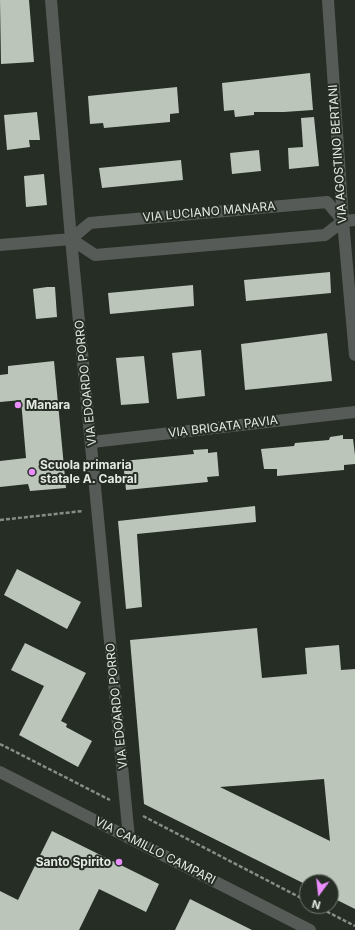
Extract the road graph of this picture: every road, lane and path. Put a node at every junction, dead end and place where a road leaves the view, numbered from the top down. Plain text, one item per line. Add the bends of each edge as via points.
1 (51, 0) edge
2 (328, 0) edge
3 (349, 220) edge
4 (71, 239) junction
5 (0, 245) edge
6 (355, 355) edge
7 (355, 412) edge
8 (92, 442) junction
9 (98, 509) junction
10 (0, 520) edge
11 (0, 744) edge
12 (0, 772) edge
13 (127, 808) junction
14 (129, 838) junction
15 (299, 897) edge
16 (332, 914) edge
17 (355, 926) edge
18 (310, 930) edge

1 - 4 street, VIA EDOARDO PORRO
2 - 3 street, VIA AGOSTINO BERTANI
3 - 4 street via 325,235 95,255
3 - 4 street, VIA LUCIANO MANARA via 328,202 90,223
3 - 6 street, VIA AGOSTINO BERTANI
4 - 5 street
4 - 8 street, VIA EDOARDO PORRO
7 - 8 street, VIA BRIGATA PAVIA
8 - 9 street, VIA EDOARDO PORRO
9 - 10 path
9 - 13 street, VIA EDOARDO PORRO
11 - 13 path
12 - 14 street, VIA CAMILLO CAMPARI
13 - 14 street, VIA EDOARDO PORRO
13 - 15 path
14 - 18 street, VIA CAMILLO CAMPARI
16 - 17 path

